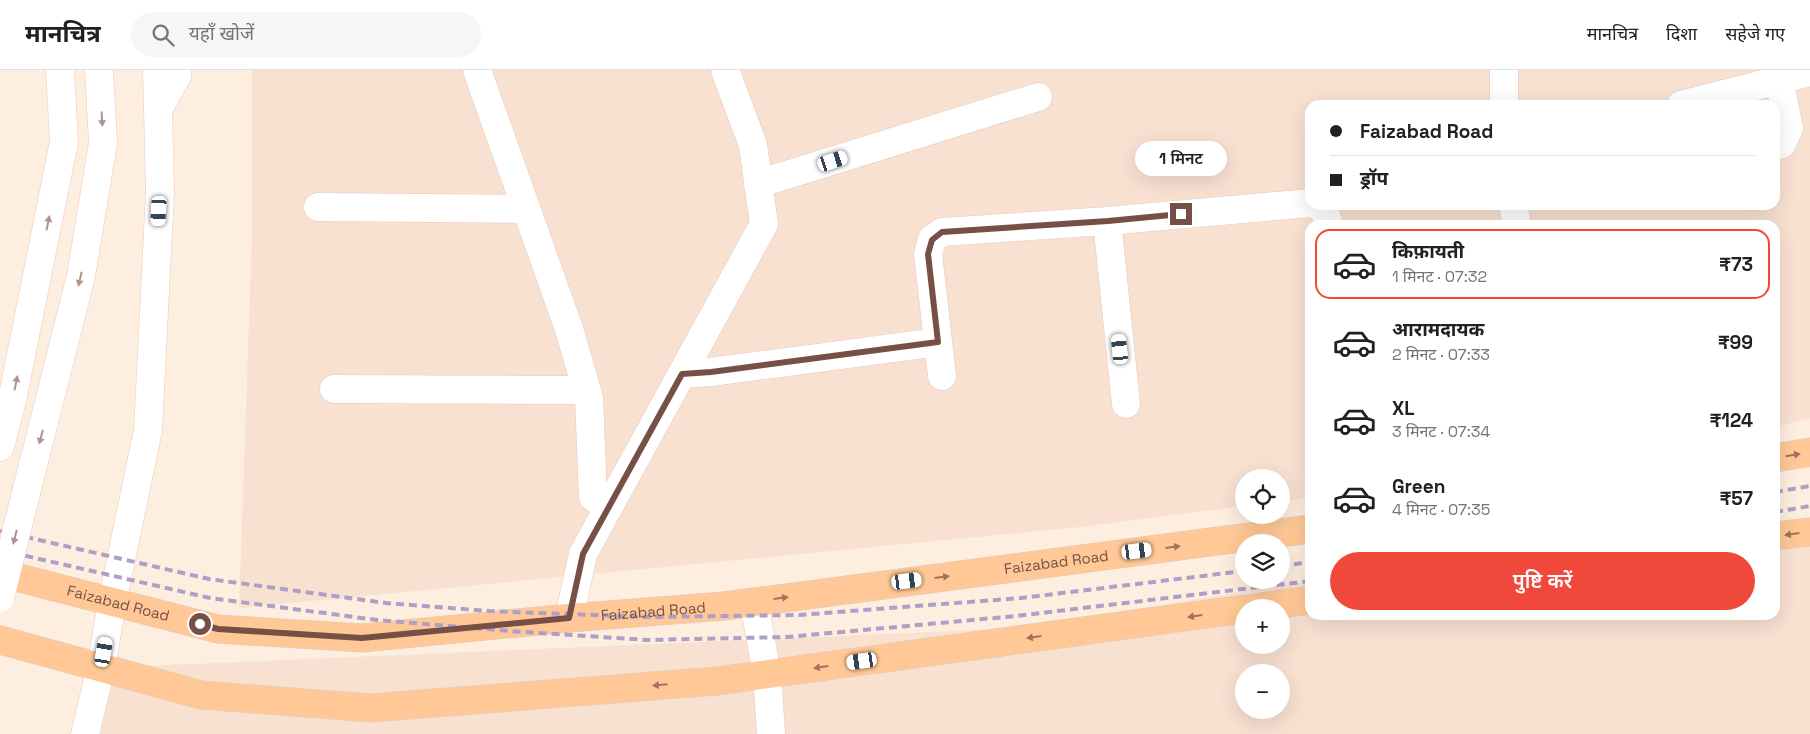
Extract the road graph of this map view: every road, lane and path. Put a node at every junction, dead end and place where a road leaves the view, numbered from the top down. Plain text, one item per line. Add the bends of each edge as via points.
1 (60, 70) edge
2 (99, 70) edge
3 (157, 70) edge
4 (178, 70) edge
5 (476, 70) edge
6 (725, 70) edge
7 (1504, 70) edge
8 (1810, 72) edge
9 (1778, 75) edge
10 (1038, 97) dead end
11 (1504, 100) edge
12 (1697, 100) edge
13 (158, 110) junction
14 (1780, 145) edge
15 (758, 184) junction
16 (1305, 203) edge
17 (318, 207) dead end
18 (526, 209) junction
19 (1108, 221) junction
20 (938, 342) junction
21 (682, 374) junction
22 (942, 376) dead end
23 (334, 388) dead end
24 (587, 390) junction
25 (1126, 404) dead end
26 (0, 447) edge
27 (1810, 452) edge
28 (1780, 457) edge
29 (608, 508) junction
30 (1305, 530) edge
31 (1810, 532) edge
32 (1780, 535) edge
33 (0, 573) edge
34 (0, 598) edge
35 (1305, 601) edge
36 (754, 602) junction
37 (112, 603) junction
38 (1290, 603) edge
39 (1235, 610) edge
40 (569, 618) junction
41 (0, 640) edge
42 (101, 668) junction
43 (766, 674) junction
44 (85, 734) edge
45 (771, 734) edge

26 -> 1 street via 64,142
2 -> 34 street, bridge via 103,143 82,276
3 - 13 street
4 - 13 street
5 - 18 street
6 - 15 street via 752,145
7 - 11 street
8 - 9 street
9 - 12 street
9 - 14 street via 1789,128
10 - 15 street
13 - 37 street via 160,192 148,430
15 - 21 street via 764,224
16 - 19 street
17 - 18 street
18 - 24 street
19 - 20 street via 942,232 932,240 928,254
19 - 25 street
20 - 21 street
20 - 22 street
21 - 29 street
23 - 24 street
24 - 29 street via 593,496
28 -> 27 main road
29 - 40 street via 583,554
36 -> 30 main road, Faizabad Road
31 -> 32 main road
33 - 37 main road, Faizabad Road
35 - 38 main road
36 - 40 main road, Faizabad Road
36 - 43 street
37 - 40 main road, Faizabad Road via 218,629 362,638
37 - 42 street
39 -> 43 main road
41 - 42 main road
43 -> 42 main road via 717,681 371,708 201,695
42 - 44 street
43 - 45 street

